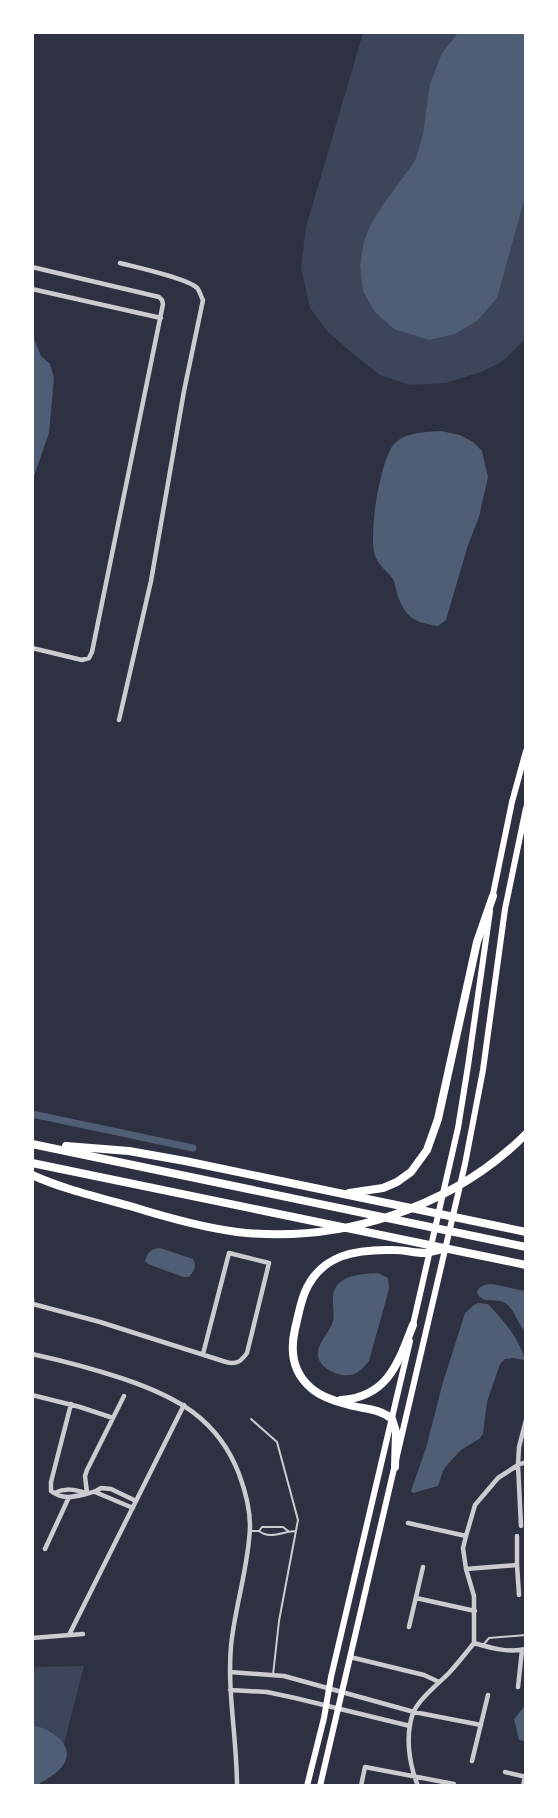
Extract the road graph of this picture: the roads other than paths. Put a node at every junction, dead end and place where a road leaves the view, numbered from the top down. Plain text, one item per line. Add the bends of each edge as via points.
1 (120, 263) dead end
2 (32, 267) edge
3 (32, 289) edge
4 (161, 318) junction
5 (32, 648) edge
6 (119, 720) dead end
7 (526, 751) edge
8 (526, 808) edge
9 (526, 830) edge
10 (518, 841) junction
11 (493, 896) junction
12 (526, 1134) edge
13 (33, 1144) edge
14 (32, 1162) edge
15 (32, 1175) edge
16 (342, 1194) junction
17 (526, 1232) edge
18 (526, 1247) edge
19 (448, 1249) junction
20 (526, 1265) edge
21 (32, 1298) edge
22 (33, 1305) edge
23 (413, 1325) junction
24 (32, 1354) edge
25 (203, 1354) junction
26 (32, 1395) edge
27 (124, 1396) dead end
28 (339, 1400) junction
29 (71, 1404) junction
30 (184, 1405) junction
31 (113, 1418) junction
32 (251, 1418) dead end
33 (392, 1419) junction
34 (526, 1420) edge
35 (526, 1462) edge
36 (518, 1465) junction
37 (395, 1467) junction
38 (95, 1492) junction
39 (54, 1493) junction
40 (87, 1493) junction
41 (69, 1497) junction
42 (136, 1501) junction
43 (133, 1508) junction
44 (408, 1523) dead end
45 (521, 1526) dead end
46 (250, 1531) junction
47 (258, 1531) junction
48 (288, 1531) junction
49 (296, 1531) junction
50 (466, 1536) junction
51 (517, 1536) dead end
52 (45, 1549) dead end
53 (517, 1565) junction
54 (423, 1567) dead end
55 (466, 1569) junction
56 (519, 1595) dead end
57 (416, 1598) junction
58 (475, 1611) junction
59 (409, 1627) dead end
60 (83, 1634) dead end
61 (69, 1635) junction
62 (526, 1635) edge
63 (32, 1638) edge
64 (474, 1644) junction
65 (482, 1646) junction
66 (524, 1650) edge
67 (350, 1657) junction
68 (230, 1672) junction
69 (273, 1675) junction
70 (439, 1682) junction
71 (518, 1687) dead end
72 (329, 1688) junction
73 (230, 1690) junction
74 (341, 1692) junction
75 (488, 1695) dead end
76 (326, 1704) junction
77 (338, 1707) junction
78 (414, 1712) junction
79 (481, 1725) junction
80 (410, 1726) junction
81 (472, 1761) dead end
82 (505, 1772) dead end
83 (414, 1776) junction
84 (525, 1778) edge
85 (454, 1785) edge
86 (237, 1786) edge
87 (307, 1786) edge
88 (320, 1786) edge
89 (361, 1786) edge
90 (418, 1786) edge
91 (523, 1786) edge

1 - 6 street via 193,285 203,300 151,581
2 - 4 street via 158,297 163,304
3 - 4 street
4 - 5 street via 90,658 82,660
7 - 11 main road
8 - 10 main road
9 - 10 main road
10 - 37 main road via 476,1106
11 - 16 highway via 477,942 438,1119 427,1150 411,1172 391,1185
11 - 23 main road via 466,1082
12 - 15 highway via 485,1169 429,1200 376,1220 317,1232 237,1232 183,1222
13 - 16 highway via 129,1151
13 - 18 highway
14 - 19 highway
16 - 17 highway
19 - 20 highway
19 - 28 highway via 424,1253 359,1252 329,1262 312,1279 301,1304 292,1342 293,1360 308,1386 323,1396
21 - 22 street
22 - 25 street
23 - 28 highway via 400,1358 380,1386 359,1398
23 - 33 main road
24 - 30 street via 106,1373
25 - 25 street via 228,1253 269,1263 247,1353 242,1360 232,1364
26 - 29 street
27 - 31 street
28 - 33 highway
29 - 31 street
29 - 39 street via 51,1482
30 - 42 street
30 - 46 street via 213,1430 235,1463 246,1495
31 - 40 street via 87,1470
32 - 49 lane via 277,1442 298,1520
33 - 37 highway via 396,1432
33 - 72 main road
34 - 36 street
35 - 36 street
36 - 45 street
36 - 50 street via 498,1478 476,1505
37 - 67 main road
38 - 40 street
38 - 42 street via 101,1488 111,1489
38 - 43 street
39 - 40 street via 63,1489
39 - 41 street via 62,1498
40 - 41 street
41 - 52 street
42 - 43 street
43 - 61 street
44 - 50 street
46 - 47 lane
46 - 68 street via 235,1612
47 - 48 lane via 282,1535
47 - 48 lane via 262,1527 283,1527
48 - 49 lane
49 - 69 lane via 279,1621
50 - 55 street via 463,1548
51 - 53 street
53 - 55 street
53 - 56 street
54 - 57 street
55 - 58 street
57 - 58 street
57 - 59 street
58 - 64 street
60 - 61 street
61 - 63 street
62 - 65 lane via 489,1638
64 - 65 street
64 - 70 street
65 - 66 street via 508,1651
66 - 71 street
67 - 70 street via 424,1675
67 - 74 main road
68 - 69 street
68 - 73 street
69 - 72 street
70 - 78 street
72 - 74 street
72 - 76 main road
73 - 76 street via 267,1692
73 - 86 street
74 - 77 main road
74 - 78 street
75 - 79 street
76 - 77 street
76 - 87 main road
77 - 80 street
77 - 88 main road
78 - 79 street
78 - 80 street
79 - 81 street
80 - 83 street via 409,1752
82 - 84 street
83 - 85 street
83 - 89 street via 365,1767
83 - 90 street
84 - 91 street

